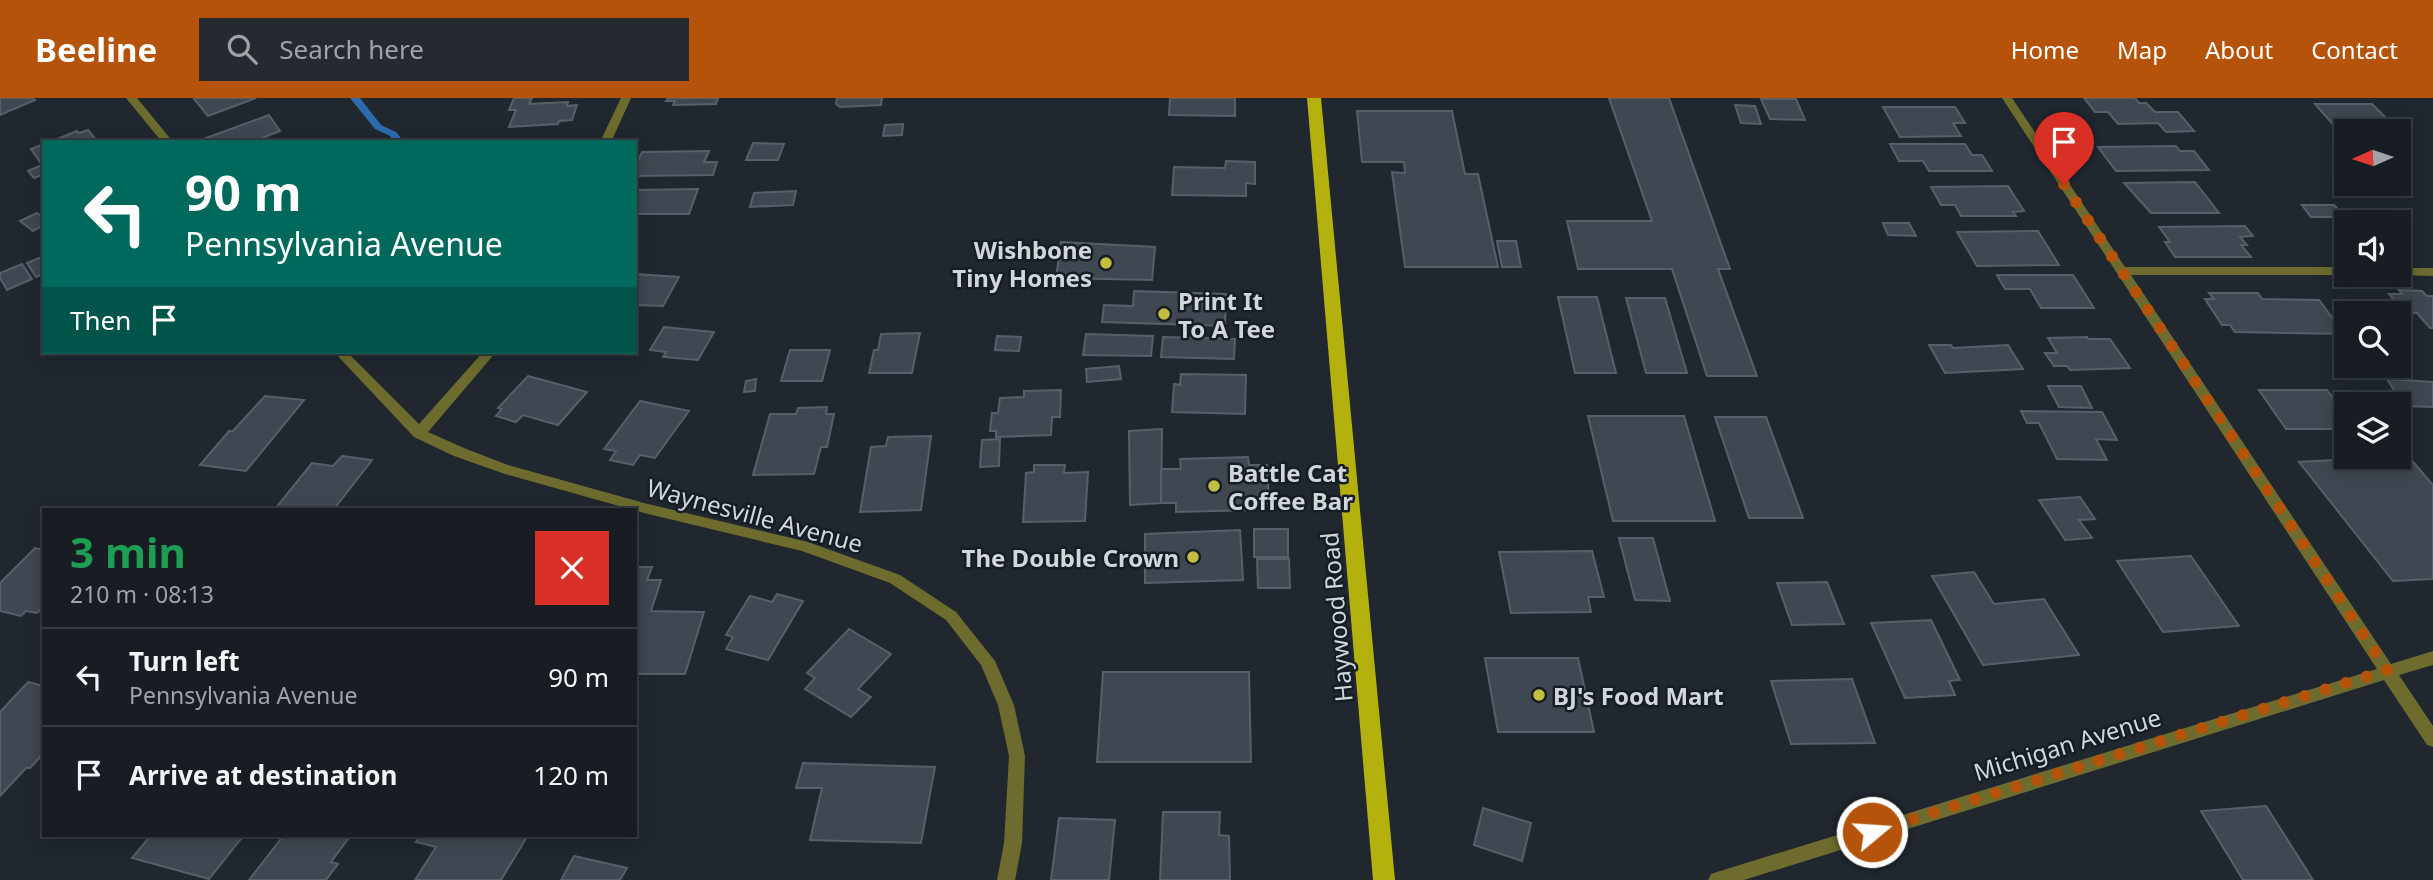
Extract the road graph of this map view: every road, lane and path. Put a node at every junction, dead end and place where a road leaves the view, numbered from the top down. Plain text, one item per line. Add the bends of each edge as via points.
1 (131, 98) edge
2 (625, 98) edge
3 (1314, 98) edge
4 (2007, 98) edge
5 (166, 140) edge
6 (606, 140) edge
7 (2121, 271) junction
8 (2334, 271) edge
9 (2411, 272) edge
10 (2433, 272) edge
11 (342, 354) edge
12 (488, 354) edge
13 (419, 433) junction
14 (2433, 658) edge
15 (2387, 670) junction
16 (2433, 740) edge
17 (1006, 880) edge
18 (1384, 880) edge
19 (1717, 880) edge

1 - 5 street
2 - 6 street
3 - 18 main road, Haywood Road
4 - 7 street
7 - 8 street
7 - 15 street
9 - 10 street
11 - 13 street, Waynesville Avenue
12 - 13 street
13 - 17 street, Waynesville Avenue via 505,469 803,546 895,579 951,616 987,661 1006,705 1017,756 1013,843
14 - 15 street, Michigan Avenue
15 - 16 street
15 - 19 street, Michigan Avenue

